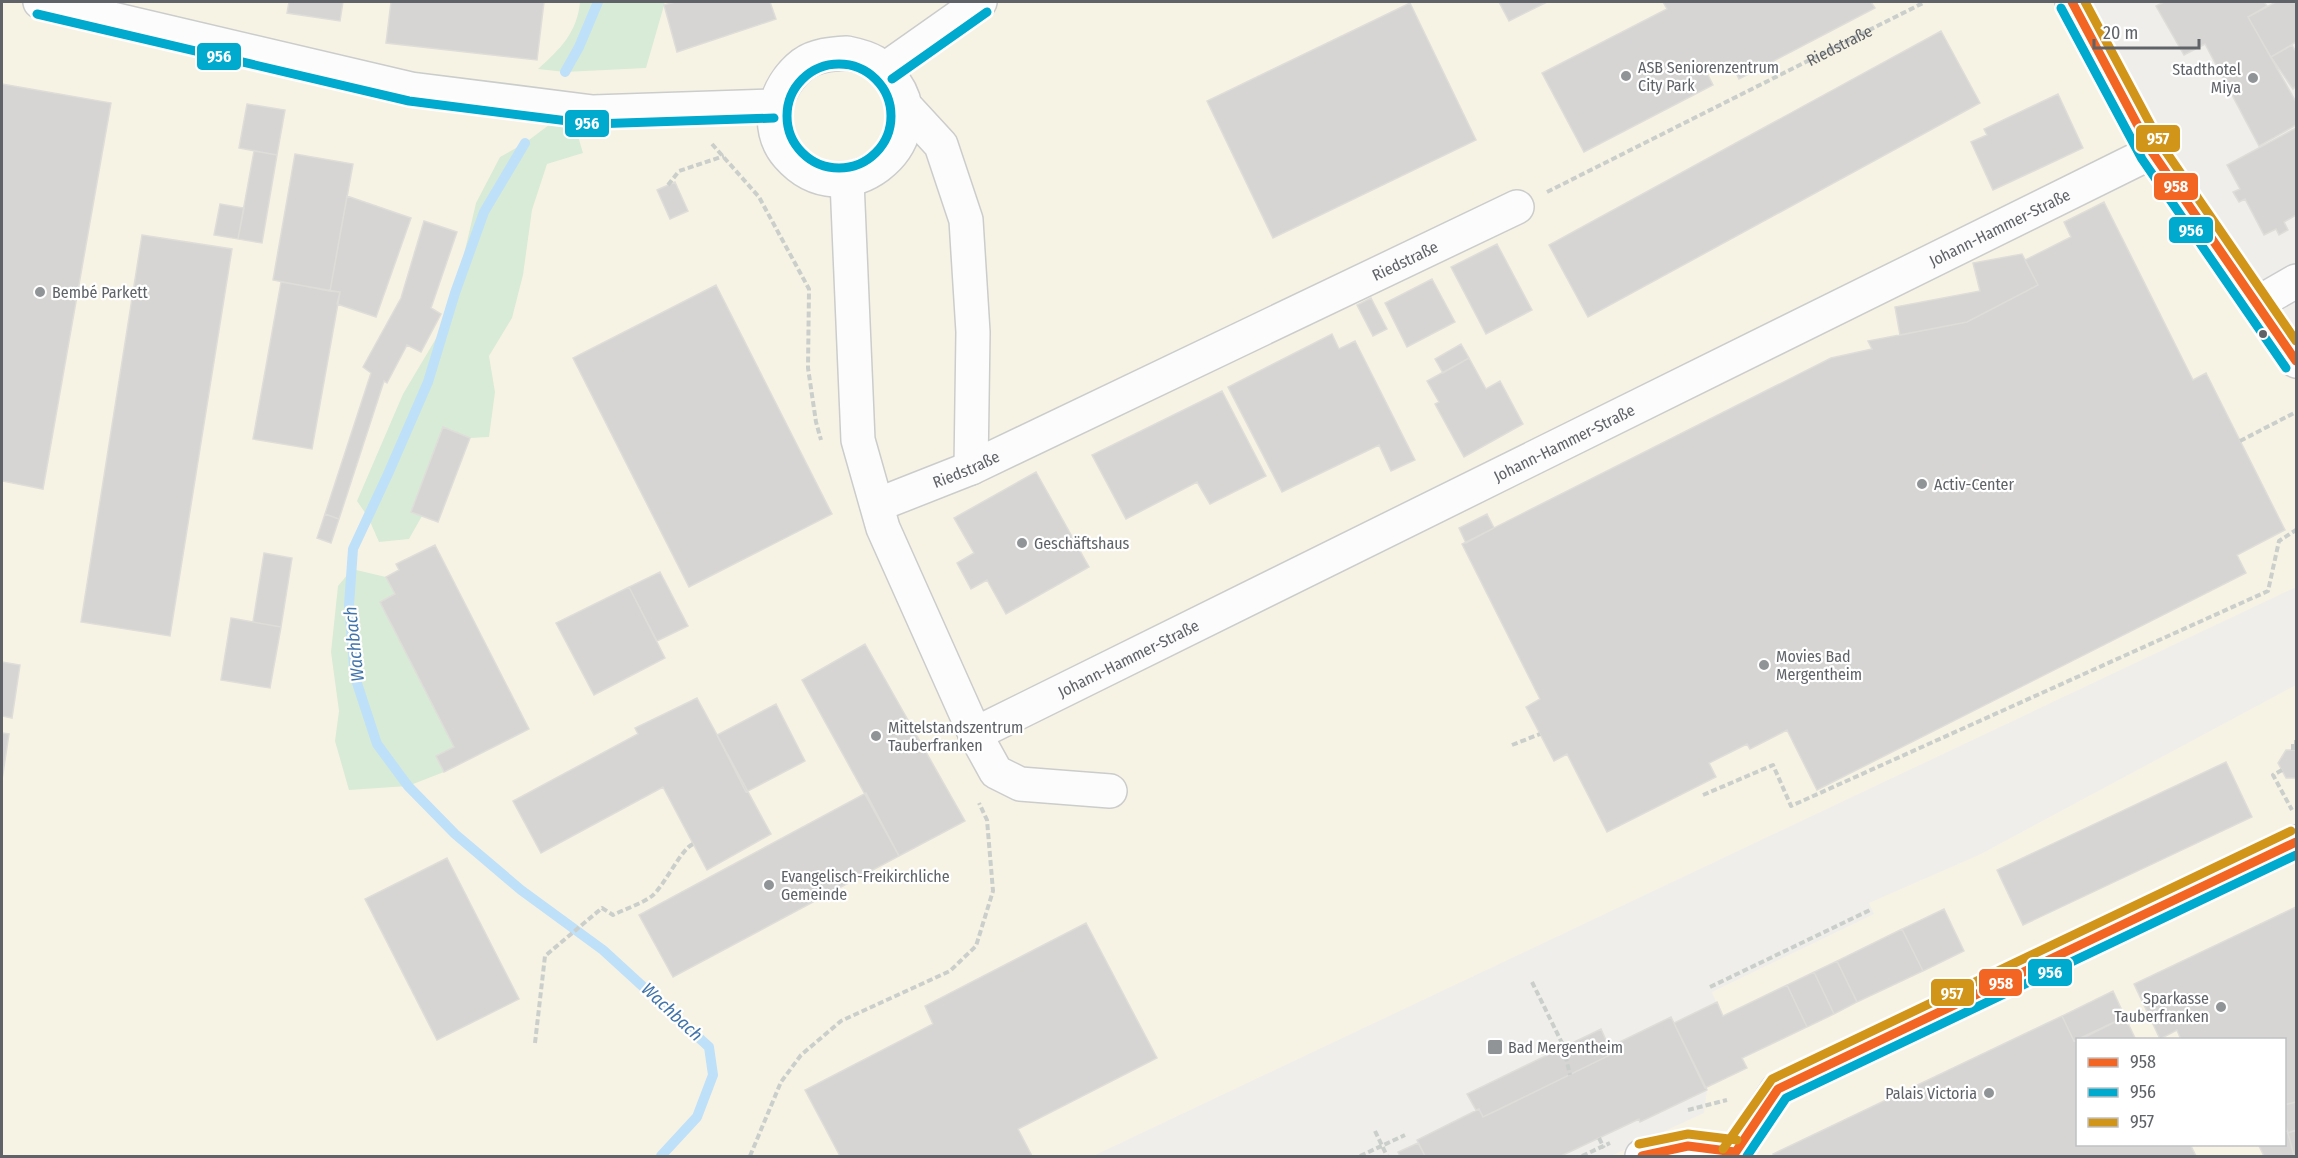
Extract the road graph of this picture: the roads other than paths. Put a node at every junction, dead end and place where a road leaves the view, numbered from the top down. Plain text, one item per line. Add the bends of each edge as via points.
1 (40, 2) edge
2 (980, 2) edge
3 (2072, 2) edge
4 (885, 69) junction
5 (774, 106) junction
6 (906, 107) junction
7 (2152, 152) junction
8 (847, 181) junction
9 (1517, 207) road end
10 (2296, 281) edge
11 (2256, 304) junction
12 (2296, 361) edge
13 (971, 468) junction
14 (877, 505) junction
15 (975, 734) junction
16 (1110, 791) dead end
17 (2296, 842) edge
18 (1734, 1154) edge
19 (1642, 1156) edge

1 - 5 street via 411,89 593,112
2 - 4 street
3 - 7 street
4 - 5 street via 868,57 847,53 823,55 804,64 784,84
4 - 6 street
5 - 8 street via 774,122 787,155 822,179
6 - 8 street via 902,133 889,157 870,172
6 - 13 street via 941,145 966,220 974,332
7 - 11 street
7 - 15 street, Johann-Hammer-Straße
8 - 14 street via 858,440
9 - 13 street, Riedstraße
10 - 11 street
11 - 12 street
13 - 14 street, Riedstraße
14 - 15 street via 883,528
15 - 16 street via 996,772 1020,784
17 - 18 street via 1778,1089
18 - 19 street via 1688,1146

